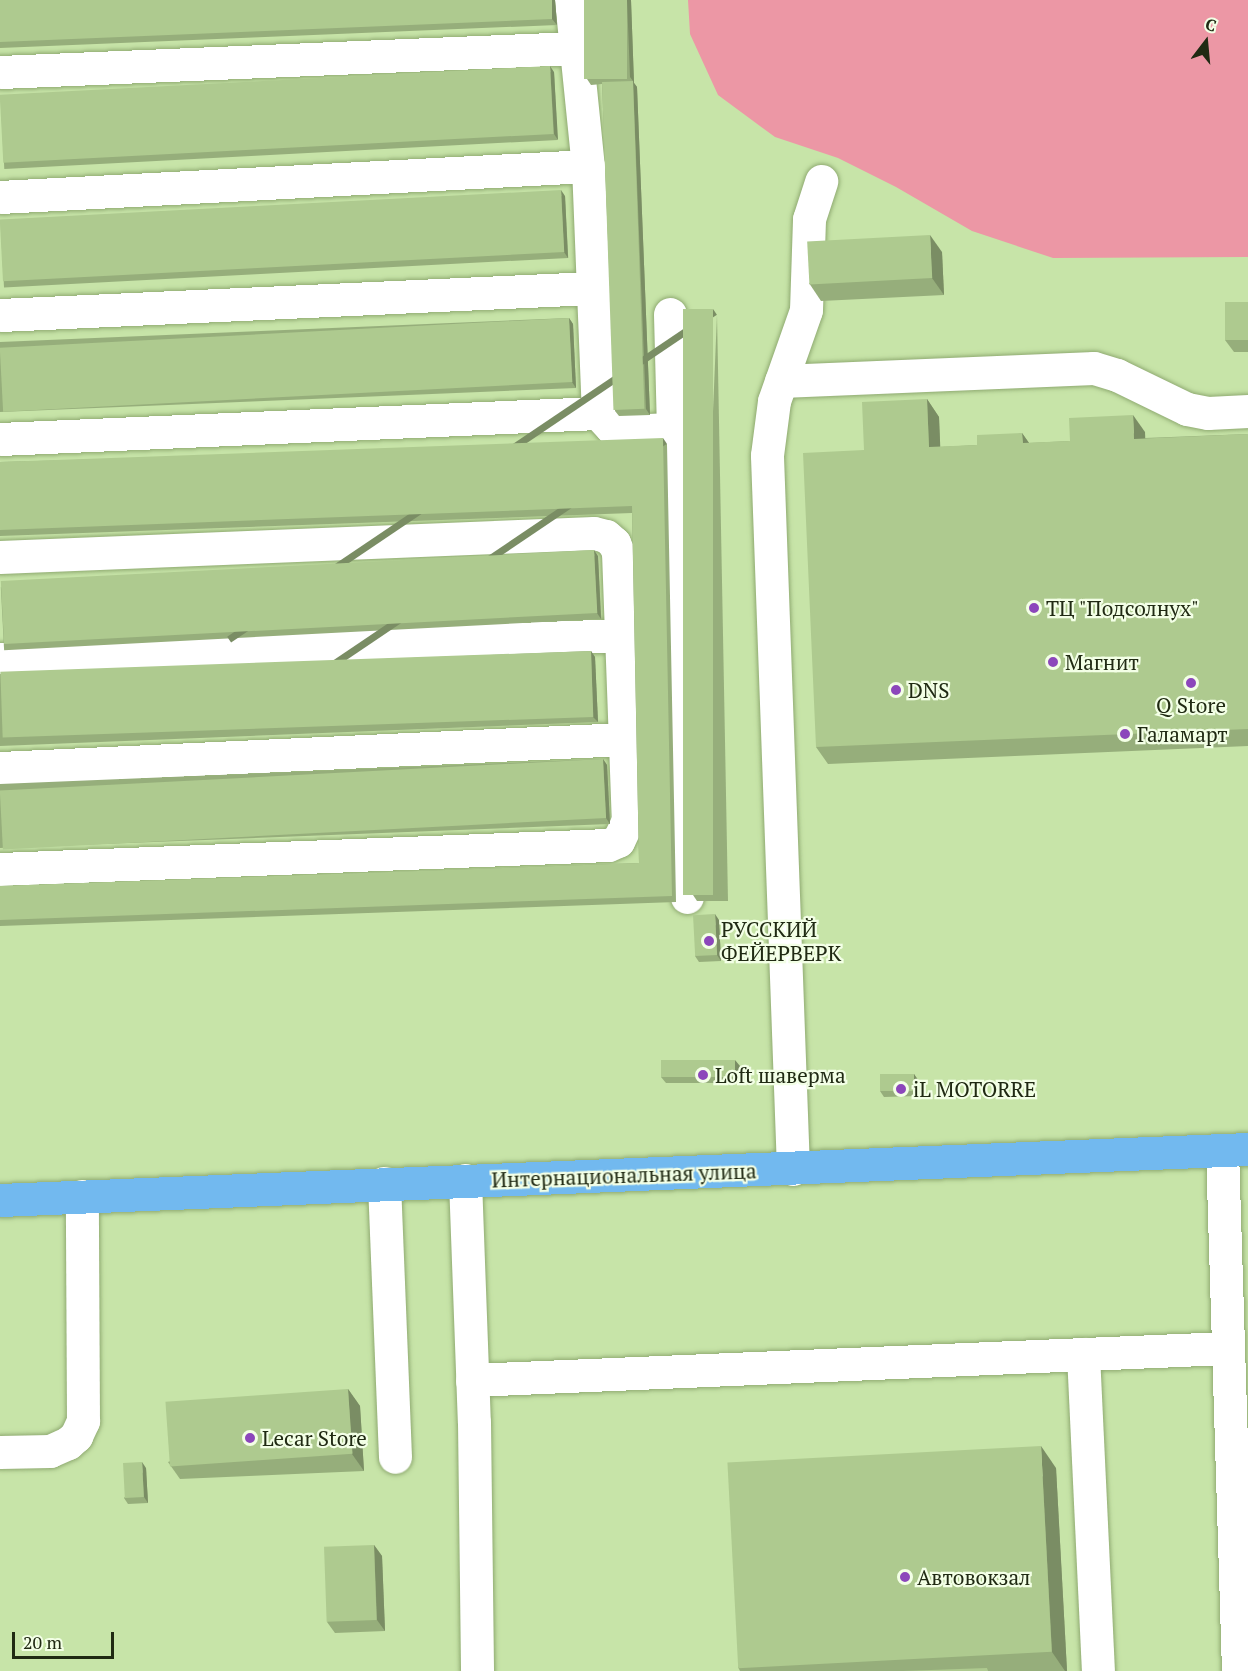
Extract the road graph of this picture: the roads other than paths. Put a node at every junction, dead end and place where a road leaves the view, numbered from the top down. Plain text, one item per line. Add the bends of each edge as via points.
1 (572, 0) edge
2 (574, 48) junction
3 (0, 72) edge
4 (588, 166) junction
5 (821, 181) dead end
6 (0, 197) edge
7 (593, 288) junction
8 (670, 314) dead end
9 (0, 315) edge
10 (781, 381) junction
11 (1248, 411) edge
12 (598, 413) junction
13 (673, 429) junction
14 (0, 439) edge
15 (0, 557) edge
16 (621, 635) junction
17 (0, 658) edge
18 (625, 739) junction
19 (0, 768) edge
20 (0, 868) edge
21 (687, 897) dead end
22 (1235, 1149) edge
23 (793, 1169) junction
24 (465, 1180) junction
25 (384, 1183) junction
26 (82, 1196) junction
27 (0, 1200) edge
28 (1227, 1348) junction
29 (1083, 1354) junction
30 (472, 1380) junction
31 (0, 1452) edge
32 (395, 1457) dead end
33 (477, 1671) edge
34 (1098, 1671) edge
35 (1238, 1671) edge

1 - 2 lane
2 - 3 lane
2 - 4 lane
4 - 6 lane
4 - 7 lane
5 - 10 lane via 809,219 806,310
7 - 9 lane
7 - 12 lane
8 - 13 lane
10 - 11 lane via 1095,368 1187,409 1208,413
10 - 23 lane via 774,401 767,455
12 - 13 lane via 611,427 622,431
12 - 14 lane
13 - 21 lane via 679,443
15 - 16 lane via 594,533 606,536 618,552
16 - 17 lane
16 - 18 lane
18 - 19 lane
18 - 20 lane via 628,820 618,841 608,845
22 - 23 main road, Интернациональная улица
22 - 28 lane
23 - 24 main road, Интернациональная улица
24 - 25 main road, Интернациональная улица
24 - 30 lane
25 - 26 main road, Интернациональная улица
25 - 32 lane
26 - 27 main road, Интернациональная улица
26 - 31 lane via 83,1421 76,1436 50,1451
28 - 29 lane
28 - 35 lane
29 - 30 lane
29 - 34 lane
30 - 33 lane

